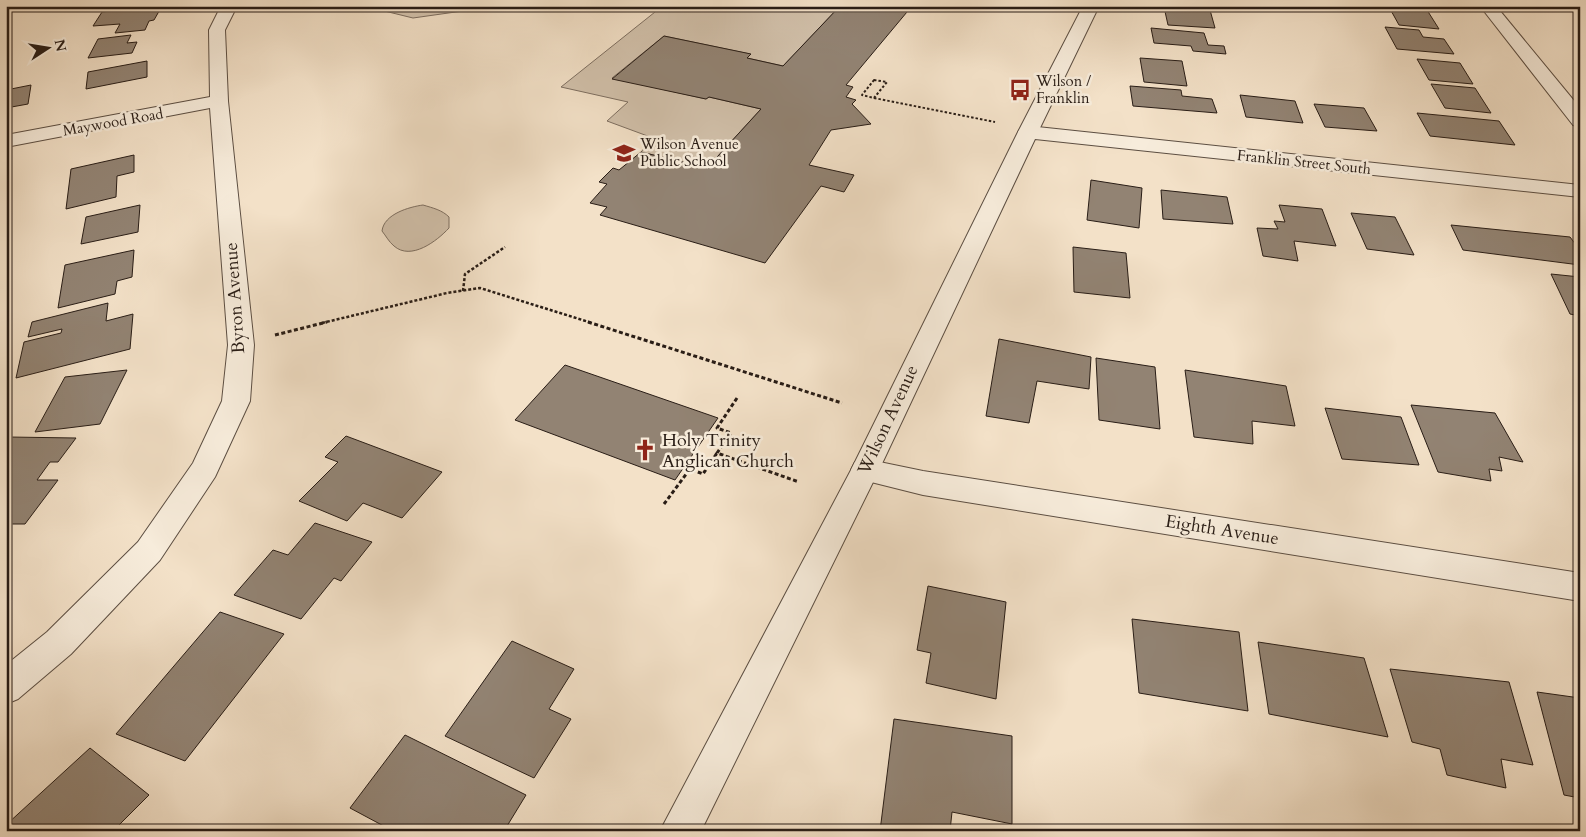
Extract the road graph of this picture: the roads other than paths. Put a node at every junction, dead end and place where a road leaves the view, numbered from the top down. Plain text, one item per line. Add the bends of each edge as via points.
1 (229, 6) edge
2 (1091, 6) edge
3 (1488, 6) edge
4 (219, 101) junction
5 (1580, 121) edge
6 (1028, 132) junction
7 (6, 141) edge
8 (1580, 191) edge
9 (864, 470) junction
10 (1580, 587) edge
11 (6, 687) edge
12 (680, 831) edge

1 - 4 street, Byron Avenue via 217,30
2 - 6 street, Wilson Avenue
3 - 5 street
4 - 7 street, Maywood Road
4 - 11 street, Byron Avenue via 240,345 236,401 205,469 150,551 59,643
6 - 8 street, Franklin Street South
6 - 9 street, Wilson Avenue
9 - 10 street, Eighth Avenue
9 - 12 street, Wilson Avenue

